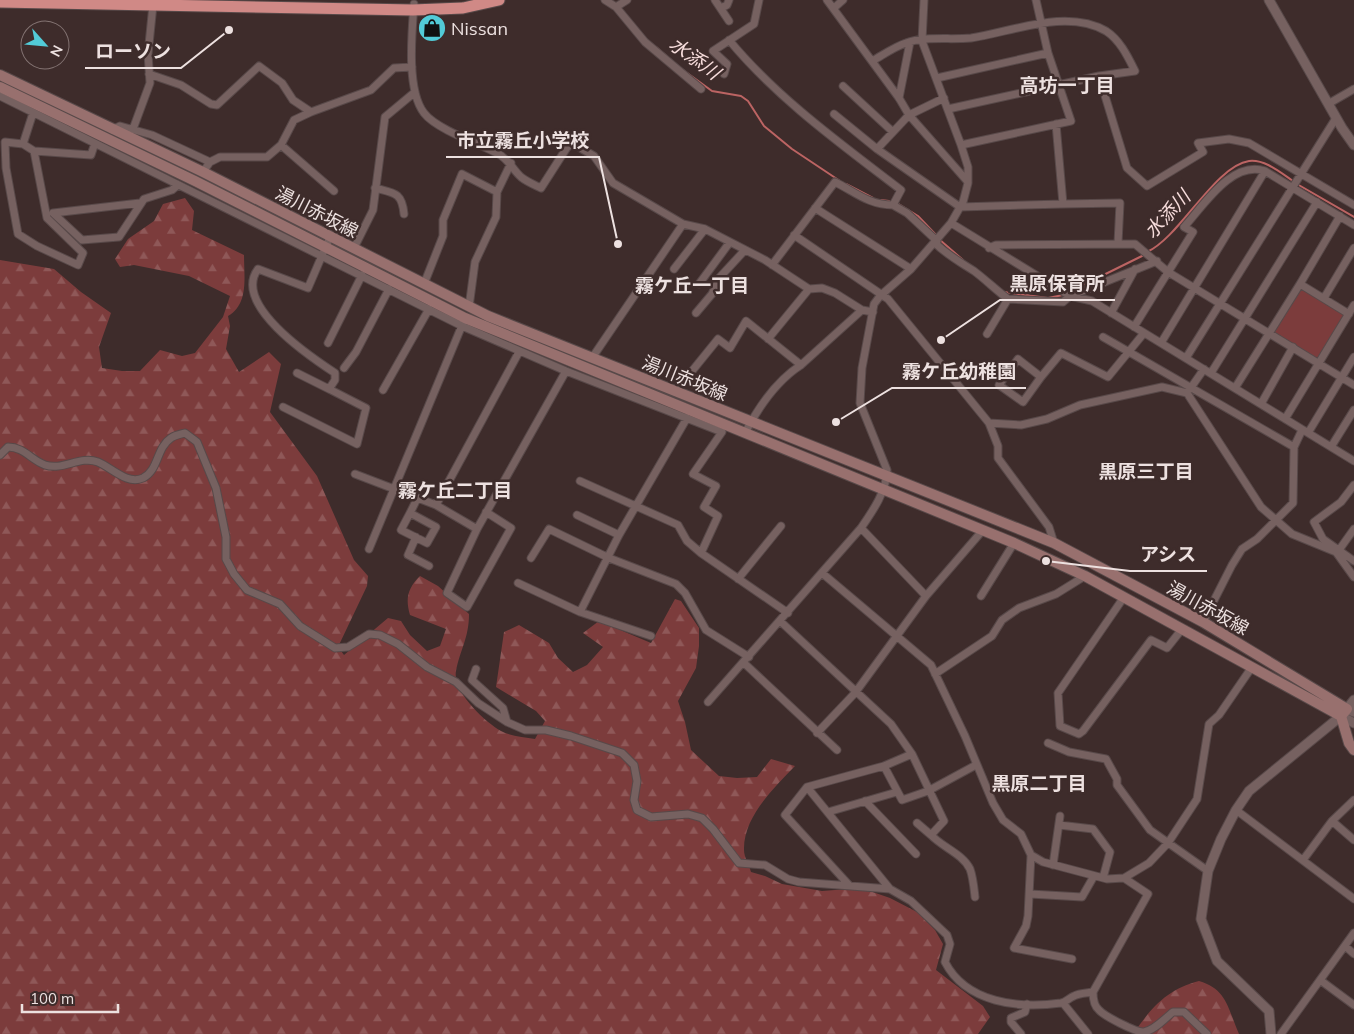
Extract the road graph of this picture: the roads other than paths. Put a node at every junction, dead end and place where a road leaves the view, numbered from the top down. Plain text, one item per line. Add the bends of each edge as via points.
1 (247, 0) edge
2 (466, 0) edge
3 (499, 0) edge
4 (605, 0) edge
5 (627, 0) edge
6 (715, 0) edge
7 (728, 0) edge
8 (759, 0) edge
9 (828, 0) edge
10 (842, 0) edge
11 (924, 0) edge
12 (1036, 0) edge
13 (1269, 0) edge
14 (0, 2) edge
15 (153, 5) junction
16 (414, 7) junction
17 (616, 7) junction
18 (721, 8) junction
19 (834, 8) junction
20 (729, 21) dead end
21 (1040, 24) junction
22 (729, 40) junction
23 (922, 41) junction
24 (910, 42) junction
25 (1048, 53) junction
26 (872, 61) junction
27 (412, 67) junction
28 (149, 74) junction
29 (724, 74) dead end
30 (0, 75) edge
31 (1099, 76) junction
32 (937, 78) junction
33 (1058, 85) junction
34 (843, 86) dead end
35 (0, 87) edge
36 (701, 89) dead end
37 (1354, 89) edge
38 (415, 92) junction
39 (0, 96) edge
40 (899, 98) junction
41 (944, 98) junction
42 (1328, 104) junction
43 (948, 109) junction
44 (311, 112) junction
45 (33, 113) junction
46 (834, 114) dead end
47 (909, 115) junction
48 (1336, 118) junction
49 (1056, 124) junction
50 (133, 129) junction
51 (112, 130) junction
52 (893, 132) junction
53 (95, 143) junction
54 (23, 144) junction
55 (1353, 144) edge
56 (281, 145) junction
57 (961, 145) junction
58 (877, 149) junction
59 (34, 151) junction
60 (210, 162) junction
61 (512, 163) junction
62 (1265, 171) junction
63 (203, 172) junction
64 (1296, 181) junction
65 (968, 183) junction
66 (178, 185) junction
67 (375, 188) junction
68 (334, 191) dead end
69 (497, 192) junction
70 (1317, 202) junction
71 (140, 203) junction
72 (1062, 204) junction
73 (892, 205) junction
74 (1354, 205) edge
75 (960, 207) junction
76 (815, 208) junction
77 (404, 214) dead end
78 (1340, 216) junction
79 (951, 223) junction
80 (683, 224) junction
81 (1354, 225) edge
82 (704, 229) junction
83 (794, 236) junction
84 (330, 237) junction
85 (730, 242) junction
86 (936, 242) junction
87 (1118, 243) junction
88 (354, 248) junction
89 (989, 248) junction
90 (1354, 248) edge
91 (745, 250) junction
92 (324, 252) junction
93 (1156, 261) junction
94 (772, 265) junction
95 (674, 269) dead end
96 (911, 269) junction
97 (1136, 269) junction
98 (1168, 272) junction
99 (362, 275) junction
100 (424, 284) junction
101 (698, 284) dead end
102 (1300, 284) junction
103 (1193, 288) junction
104 (388, 289) junction
105 (809, 289) junction
106 (880, 296) junction
107 (1070, 296) junction
108 (1324, 298) junction
109 (1008, 299) junction
110 (1219, 304) junction
111 (1354, 305) edge
112 (469, 307) junction
113 (429, 309) junction
114 (862, 310) junction
115 (872, 312) junction
116 (696, 313) dead end
117 (1111, 313) junction
118 (1349, 314) junction
119 (1244, 319) junction
120 (463, 322) junction
121 (1134, 327) junction
122 (1144, 333) junction
123 (1269, 333) junction
124 (987, 334) dead end
125 (1104, 337) dead end
126 (768, 339) junction
127 (328, 343) dead end
128 (1161, 343) junction
129 (1293, 348) junction
130 (1129, 351) junction
131 (519, 352) junction
132 (592, 358) junction
133 (1186, 358) junction
134 (1354, 358) edge
135 (1319, 363) junction
136 (801, 365) junction
137 (344, 368) dead end
138 (566, 371) junction
139 (1207, 371) junction
140 (297, 373) dead end
141 (1041, 377) junction
142 (1341, 377) junction
143 (693, 384) dead end
144 (1354, 385) edge
145 (1235, 388) junction
146 (330, 389) junction
147 (383, 390) dead end
148 (1189, 390) junction
149 (1261, 404) junction
150 (283, 407) dead end
151 (1354, 410) edge
152 (687, 418) junction
153 (1285, 419) junction
154 (751, 422) junction
155 (990, 423) junction
156 (1305, 431) junction
157 (745, 433) junction
158 (1294, 447) junction
159 (1331, 447) junction
160 (0, 454) edge
161 (1354, 461) edge
162 (355, 474) dead end
163 (887, 478) junction
164 (580, 481) dead end
165 (1354, 484) edge
166 (882, 488) junction
167 (393, 489) junction
168 (416, 499) junction
169 (436, 505) junction
170 (637, 506) junction
171 (486, 512) junction
172 (410, 513) junction
173 (577, 515) dead end
174 (1276, 520) junction
175 (781, 526) dead end
176 (861, 528) junction
177 (477, 529) junction
178 (1354, 529) edge
179 (983, 530) junction
180 (620, 536) junction
181 (416, 537) junction
182 (1014, 543) junction
183 (1054, 543) junction
184 (369, 549) dead end
185 (1339, 550) junction
186 (701, 553) junction
187 (531, 558) dead end
188 (609, 558) junction
189 (1354, 561) edge
190 (429, 566) dead end
191 (822, 573) junction
192 (1084, 576) junction
193 (1354, 577) edge
194 (738, 579) junction
195 (518, 583) dead end
196 (926, 596) junction
197 (981, 596) dead end
198 (1124, 597) junction
199 (580, 612) junction
200 (788, 613) junction
201 (780, 621) junction
202 (1203, 622) junction
203 (1182, 629) junction
204 (651, 636) dead end
205 (897, 637) junction
206 (747, 660) junction
207 (1252, 668) junction
208 (476, 669) dead end
209 (935, 674) junction
210 (855, 693) junction
211 (1354, 700) edge
212 (708, 702) dead end
213 (1347, 712) edge
214 (507, 722) junction
215 (1354, 723) edge
216 (818, 733) junction
217 (1048, 743) dead end
218 (837, 750) dead end
219 (1354, 750) edge
220 (912, 754) junction
221 (976, 765) junction
222 (884, 766) junction
223 (807, 787) junction
224 (928, 791) junction
225 (897, 792) junction
226 (1354, 800) edge
227 (865, 801) junction
228 (1236, 810) junction
229 (828, 812) junction
230 (1060, 816) dead end
231 (1332, 821) junction
232 (917, 823) dead end
233 (1059, 825) junction
234 (931, 835) junction
235 (1354, 840) edge
236 (1168, 843) junction
237 (916, 854) dead end
238 (1031, 855) junction
239 (1303, 860) junction
240 (1053, 865) junction
241 (1208, 871) junction
242 (1094, 876) junction
243 (1103, 878) junction
244 (1124, 878) junction
245 (849, 885) junction
246 (890, 889) junction
247 (1030, 894) junction
248 (975, 897) dead end
249 (1354, 899) edge
250 (1354, 933) edge
251 (1345, 946) junction
252 (1354, 954) edge
253 (1072, 959) dead end
254 (1320, 980) junction
255 (1093, 992) junction
256 (1063, 1003) junction
257 (1027, 1004) junction
258 (1354, 1005) edge
259 (1020, 1034) edge
260 (1088, 1034) edge
261 (1207, 1034) edge
262 (1271, 1034) edge
263 (1281, 1034) edge

1 - 16 highway
2 - 16 highway
3 - 16 highway via 463,8
4 - 17 street
5 - 17 street
6 - 18 street
7 - 18 street via 727,5
8 - 22 street via 754,24
9 - 19 street
10 - 19 street
11 - 23 street
12 - 21 street
13 - 42 street
14 - 15 highway
15 - 16 highway
15 - 28 street
16 - 27 street
17 - 36 street via 645,42
18 - 20 street
19 - 26 street
21 - 23 street via 971,38
21 - 25 street
21 - 31 street via 1070,22 1093,26 1111,35 1126,51 1135,71
22 - 29 street via 713,51 727,64
22 - 73 street via 752,68 901,190
23 - 24 street
23 - 32 street
24 - 26 street
24 - 40 street
25 - 32 street
25 - 33 street
26 - 40 street
27 - 38 street
27 - 44 street via 394,68 371,90
28 - 44 street via 181,85 210,104 217,105 259,66 282,83 293,100
28 - 50 street via 150,83
30 - 51 main road, 湯川赤坂線
31 - 33 street
31 - 64 street via 1127,168 1147,186 1203,152 1198,143 1228,139 1249,143
32 - 41 street
33 - 43 street
33 - 49 street via 1070,121
34 - 52 street
35 - 92 main road, 湯川赤坂線
37 - 42 street
38 - 61 street via 424,113 456,135
38 - 67 street via 385,117
39 - 45 street
40 - 47 street
41 - 43 street
41 - 47 street
42 - 48 street
43 - 57 street
44 - 56 street via 294,120
45 - 53 street
45 - 54 street
46 - 58 street
47 - 52 street
47 - 65 street
48 - 55 street
48 - 64 street
49 - 57 street
49 - 72 street
50 - 51 street via 120,126
50 - 60 street
51 - 63 main road, 湯川赤坂線
52 - 58 street
53 - 59 street via 91,154
53 - 66 street
54 - 59 street
54 - 59 street via 5,142 6,168 18,234 78,265 83,253 47,218
56 - 60 street via 267,157 220,157
56 - 68 street
57 - 65 street via 968,167
58 - 75 street
60 - 63 street
61 - 69 street
61 - 80 street via 521,177 541,188 566,149 577,146 594,156 613,183
62 - 64 street
62 - 98 street via 1246,169 1224,183 1184,227 1193,232
62 - 103 street
63 - 84 main road, 湯川赤坂線
64 - 70 street
64 - 74 street
64 - 110 street
65 - 75 street
66 - 71 street
66 - 92 street
67 - 77 street via 395,193 403,202
67 - 88 street via 373,210
69 - 100 street via 462,174 443,220 443,236
69 - 112 street via 496,217 475,262
70 - 78 street
70 - 119 street
71 - 71 street via 119,237 82,240 53,214
72 - 75 street
72 - 87 street via 1120,204
73 - 76 street via 878,205 835,182
73 - 86 street via 907,213
75 - 79 street
76 - 83 street
76 - 96 street
78 - 81 street
78 - 102 street
79 - 86 street
79 - 89 street
80 - 82 street
80 - 132 street
82 - 85 street
82 - 95 street
83 - 94 street
83 - 106 street
84 - 88 main road, 湯川赤坂線
84 - 92 street
85 - 91 street
85 - 101 street
86 - 96 street
86 - 109 street via 950,257 975,272
87 - 89 street
87 - 93 street via 1135,244
88 - 100 main road, 湯川赤坂線
89 - 107 street
90 - 108 street
91 - 94 street
91 - 116 street via 720,277 712,294
92 - 99 street
92 - 120 main road, 湯川赤坂線
92 - 146 street via 308,288 258,269 253,276 253,295 263,313 289,338 335,373
93 - 97 street
93 - 98 street
94 - 105 street
96 - 106 street
97 - 107 street
97 - 117 street
98 - 103 street
98 - 121 street
99 - 104 street
99 - 127 street
100 - 112 main road, 湯川赤坂線
102 - 108 street
102 - 123 street
103 - 110 street
103 - 128 street
104 - 113 street
104 - 137 street via 356,352
105 - 114 street via 829,290
105 - 126 street
106 - 115 street
106 - 155 street via 888,299
107 - 109 street via 1063,302
107 - 117 street via 1092,301
108 - 118 street
109 - 124 street
110 - 119 street
110 - 133 street
111 - 118 street
112 - 132 main road, 湯川赤坂線
113 - 120 street
113 - 147 street
114 - 115 street
114 - 136 street
115 - 163 street via 862,368 860,403 887,470
117 - 121 street
118 - 135 street
119 - 123 street
119 - 139 street
120 - 131 street
120 - 157 main road, 湯川赤坂線
120 - 167 street
121 - 122 street
122 - 128 street
122 - 130 street
123 - 129 street
123 - 145 street
125 - 130 street
126 - 136 street
126 - 143 street via 746,322 730,348 718,339 688,376
128 - 133 street
129 - 135 street
129 - 149 street
130 - 141 street via 1108,377 1061,353
130 - 148 street
131 - 138 street
131 - 169 street
132 - 154 main road, 湯川赤坂線
133 - 139 street
134 - 142 street
135 - 142 street
135 - 153 street
136 - 154 street via 790,372
138 - 152 street
138 - 171 street
139 - 145 street
139 - 148 street
140 - 146 street
141 - 141 street via 1018,359 999,385 1023,402
142 - 144 street
142 - 156 street
145 - 149 street
146 - 150 street via 366,408 357,444
148 - 155 street via 1162,387 1080,405 1021,425
148 - 158 street
148 - 174 street via 1261,507
149 - 153 street
151 - 159 street
152 - 170 street
152 - 186 street via 722,432 692,474 716,486 704,507 718,516
153 - 156 street
154 - 157 street
154 - 163 main road, 湯川赤坂線
155 - 183 street via 998,446 998,458 1049,527
156 - 158 street
156 - 159 street
157 - 166 main road, 湯川赤坂線
158 - 174 street via 1293,503
159 - 161 street
160 - 214 street via 8,447 18,447 46,465 59,466 84,459 98,462 128,479 142,479 152,472 161,449 171,438 185,433 197,442 216,488 226,537 226,559 247,590 280,604 300,626 334,648 348,647 369,634 380,634 426,667 456,682 478,703
162 - 167 street
163 - 166 street
163 - 183 main road, 湯川赤坂線
164 - 170 street
165 - 185 street via 1341,502 1314,522 1323,539
166 - 176 street via 875,508
166 - 179 main road, 湯川赤坂線
167 - 168 street
167 - 184 street
168 - 169 street
168 - 172 street
169 - 177 street
170 - 180 street
170 - 186 street via 678,525 686,541
171 - 177 street
171 - 177 street via 511,528 468,607 447,593
172 - 181 street via 401,530
172 - 181 street via 436,527 427,543
173 - 180 street
174 - 193 street via 1292,534 1336,552
174 - 202 street via 1242,549
175 - 194 street
176 - 191 street
176 - 196 street
178 - 185 street
179 - 182 main road, 湯川赤坂線
179 - 196 street
180 - 188 street
181 - 190 street via 408,555
182 - 192 main road, 湯川赤坂線
182 - 197 street
183 - 202 main road, 湯川赤坂線
185 - 189 street
186 - 194 street
187 - 188 street via 549,529
188 - 199 street
188 - 206 street via 676,584 685,593 706,630
191 - 200 street
191 - 205 street
192 - 198 main road, 湯川赤坂線
192 - 209 street via 1071,586 1013,612 1002,620 992,636
194 - 200 street
195 - 199 street
196 - 205 street
198 - 203 main road, 湯川赤坂線
198 - 203 street via 1058,693 1060,726 1079,734 1083,731 1151,640 1167,648
199 - 204 street
200 - 201 street
201 - 206 street
201 - 210 street
202 - 213 main road, 湯川赤坂線
203 - 207 main road, 湯川赤坂線
205 - 209 street via 931,665
205 - 210 street
206 - 212 street
206 - 216 street
207 - 213 main road, 湯川赤坂線
207 - 236 street via 1209,724 1197,799
208 - 214 street via 472,680 503,708
209 - 221 street
210 - 216 street
210 - 220 street via 891,724
211 - 213 street
213 - 215 street
213 - 219 main road via 1348,743
213 - 228 street via 1249,791
214 - 245 street via 525,730 546,730 571,736 622,753 634,765 637,810 651,816 688,814 702,818 739,863 765,865 799,882
216 - 218 street
217 - 236 street via 1069,752 1106,759 1117,779 1116,785 1140,818
220 - 222 street
220 - 224 street
221 - 224 street
221 - 238 street via 1003,820 1022,834
222 - 223 street
222 - 225 street
223 - 229 street
223 - 245 street via 785,815
224 - 225 street via 902,800
224 - 234 street via 944,821
225 - 227 street
226 - 231 street
227 - 229 street
227 - 237 street
228 - 239 street
228 - 241 street
229 - 246 street
230 - 233 street
231 - 235 street
231 - 239 street
232 - 234 street
233 - 240 street
233 - 243 street via 1093,829 1110,852
234 - 248 street via 941,846 958,855 969,868
236 - 241 street
236 - 244 street via 1149,863
238 - 240 street
238 - 247 street
239 - 249 street
240 - 242 street
241 - 262 street via 1201,919 1206,935 1217,961 1269,1011
242 - 243 street
242 - 247 street via 1082,897
243 - 244 street
244 - 255 street via 1148,894
245 - 246 street
246 - 257 street via 923,910 947,935 950,944 945,962 967,990 1013,1005
247 - 253 street via 1026,926 1014,948
250 - 251 street
251 - 252 street
251 - 254 street
254 - 258 street
254 - 263 street
255 - 256 street via 1076,995
255 - 261 street via 1099,1011 1136,1030 1151,1029 1173,1012 1184,1012
256 - 257 street
256 - 260 street
257 - 259 street via 1026,1012 1011,1018

